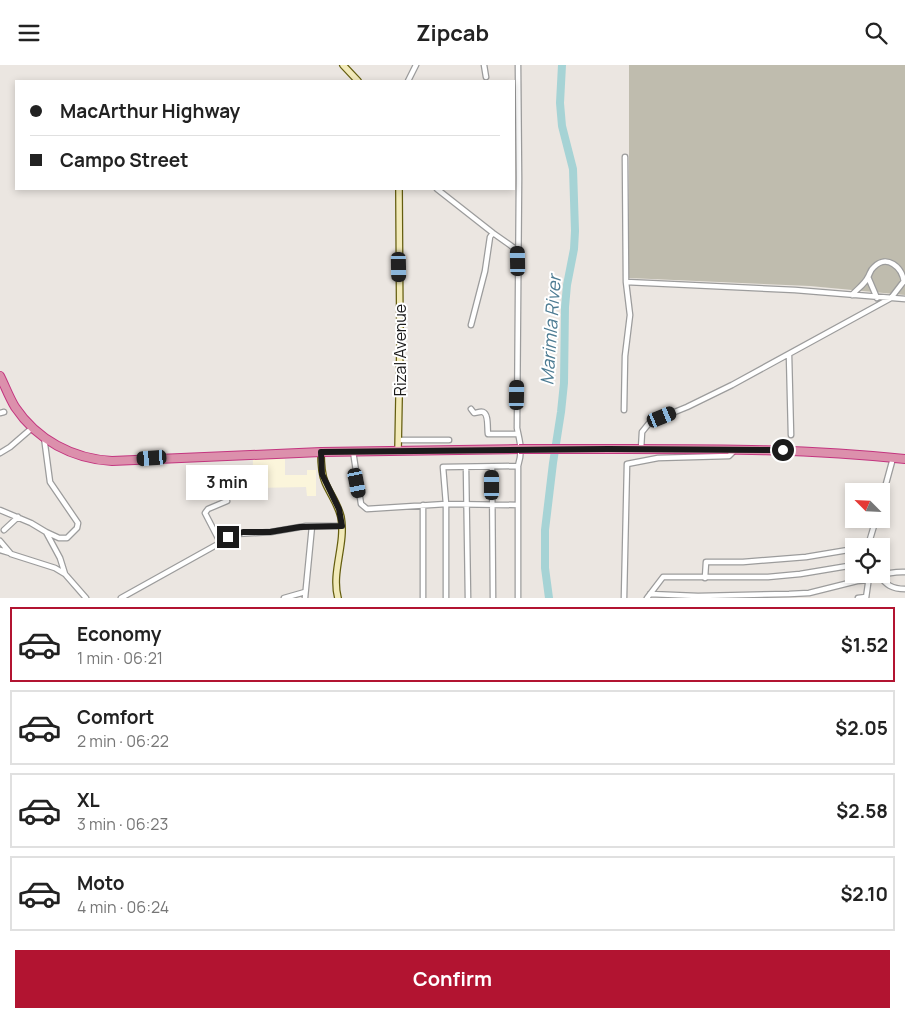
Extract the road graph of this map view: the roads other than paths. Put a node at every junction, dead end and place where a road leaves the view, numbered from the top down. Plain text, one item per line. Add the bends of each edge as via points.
1 (343, 65) edge
2 (416, 65) edge
3 (484, 65) edge
4 (518, 65) edge
5 (486, 77) dead end
6 (357, 80) edge
7 (408, 80) edge
8 (516, 147) edge
9 (625, 157) dead end
10 (516, 177) edge
11 (399, 190) edge
12 (437, 190) edge
13 (492, 233) junction
14 (517, 250) junction
15 (868, 277) junction
16 (626, 282) junction
17 (904, 282) edge
18 (852, 295) junction
19 (877, 297) junction
20 (891, 298) junction
21 (905, 299) edge
22 (880, 304) junction
23 (471, 325) dead end
24 (789, 355) junction
25 (0, 376) edge
26 (3, 390) edge
27 (471, 409) dead end
28 (624, 410) dead end
29 (32, 428) junction
30 (518, 434) junction
31 (792, 435) dead end
32 (44, 437) junction
33 (448, 439) dead end
34 (399, 440) junction
35 (641, 449) junction
36 (735, 449) junction
37 (353, 451) junction
38 (398, 451) junction
39 (321, 452) junction
40 (0, 453) edge
41 (893, 458) junction
42 (905, 459) edge
43 (518, 466) junction
44 (466, 467) junction
45 (492, 467) junction
46 (886, 483) edge
47 (227, 501) dead end
48 (446, 504) junction
49 (468, 504) junction
50 (492, 504) junction
51 (423, 505) junction
52 (518, 505) junction
53 (0, 510) edge
54 (18, 517) junction
55 (312, 526) junction
56 (342, 526) junction
57 (4, 530) dead end
58 (46, 532) junction
59 (0, 541) edge
60 (220, 541) junction
61 (0, 550) edge
62 (845, 550) edge
63 (11, 554) junction
64 (845, 566) edge
65 (890, 572) edge
66 (905, 572) edge
67 (65, 574) junction
68 (704, 578) junction
69 (850, 583) edge
70 (868, 583) edge
71 (886, 583) edge
72 (905, 589) edge
73 (305, 595) edge
74 (809, 595) edge
75 (649, 596) edge
76 (86, 598) edge
77 (121, 598) edge
78 (284, 598) edge
79 (338, 598) edge
80 (423, 598) edge
81 (446, 598) edge
82 (468, 598) edge
83 (493, 598) edge
84 (518, 598) edge
85 (624, 598) edge
86 (858, 598) edge
87 (866, 598) edge

1 - 6 street
2 - 7 street
3 - 5 street
4 - 8 street
8 - 10 street
9 - 16 street
10 - 14 street
11 - 34 street, Rizal Avenue
12 - 13 street
13 - 14 street
13 - 23 street via 486,271
14 - 30 street
15 - 17 street via 876,265 888,262 901,270
15 - 18 street
15 - 19 street
16 - 18 street
16 - 28 street via 630,315
17 - 20 street
18 - 19 street
19 - 20 street
19 - 22 street
20 - 21 street
20 - 22 street
22 - 24 street
24 - 31 street
24 - 35 street via 650,423 642,432
25 - 26 highway
26 - 29 highway
27 - 30 street via 474,413 485,413 488,434
29 - 32 highway
29 - 40 street
30 - 43 street via 521,457
32 - 39 highway via 63,449 112,461
32 - 58 street via 50,482 78,523 68,538
33 - 34 street
34 - 38 street, Rizal Avenue
35 - 36 highway
35 - 38 highway, bridge
36 - 41 highway via 851,453
36 - 85 street via 729,456 675,457 627,464
37 - 38 highway
37 - 39 highway
37 - 51 street via 363,508
39 - 56 street via 322,474 339,509
41 - 42 highway
41 - 46 street
43 - 45 street
43 - 52 street
44 - 45 street
44 - 48 street via 443,467
44 - 49 street
45 - 50 street
47 - 60 street via 205,513
48 - 49 street
48 - 51 street
48 - 81 street
49 - 50 street
49 - 82 street
50 - 52 street
50 - 83 street
51 - 80 street
52 - 84 street
53 - 54 street
54 - 57 street
54 - 58 street
55 - 56 street
55 - 60 street via 243,532
55 - 73 street
56 - 79 street via 336,585
58 - 67 street
59 - 63 street
60 - 77 street
61 - 63 street
62 - 68 street via 806,557 706,562
63 - 67 street
64 - 68 street via 800,574
65 - 66 street
67 - 76 street
68 - 75 street via 663,577
69 - 74 street
70 - 87 street
71 - 72 street via 895,589
73 - 78 street
74 - 75 street
86 - 87 street

